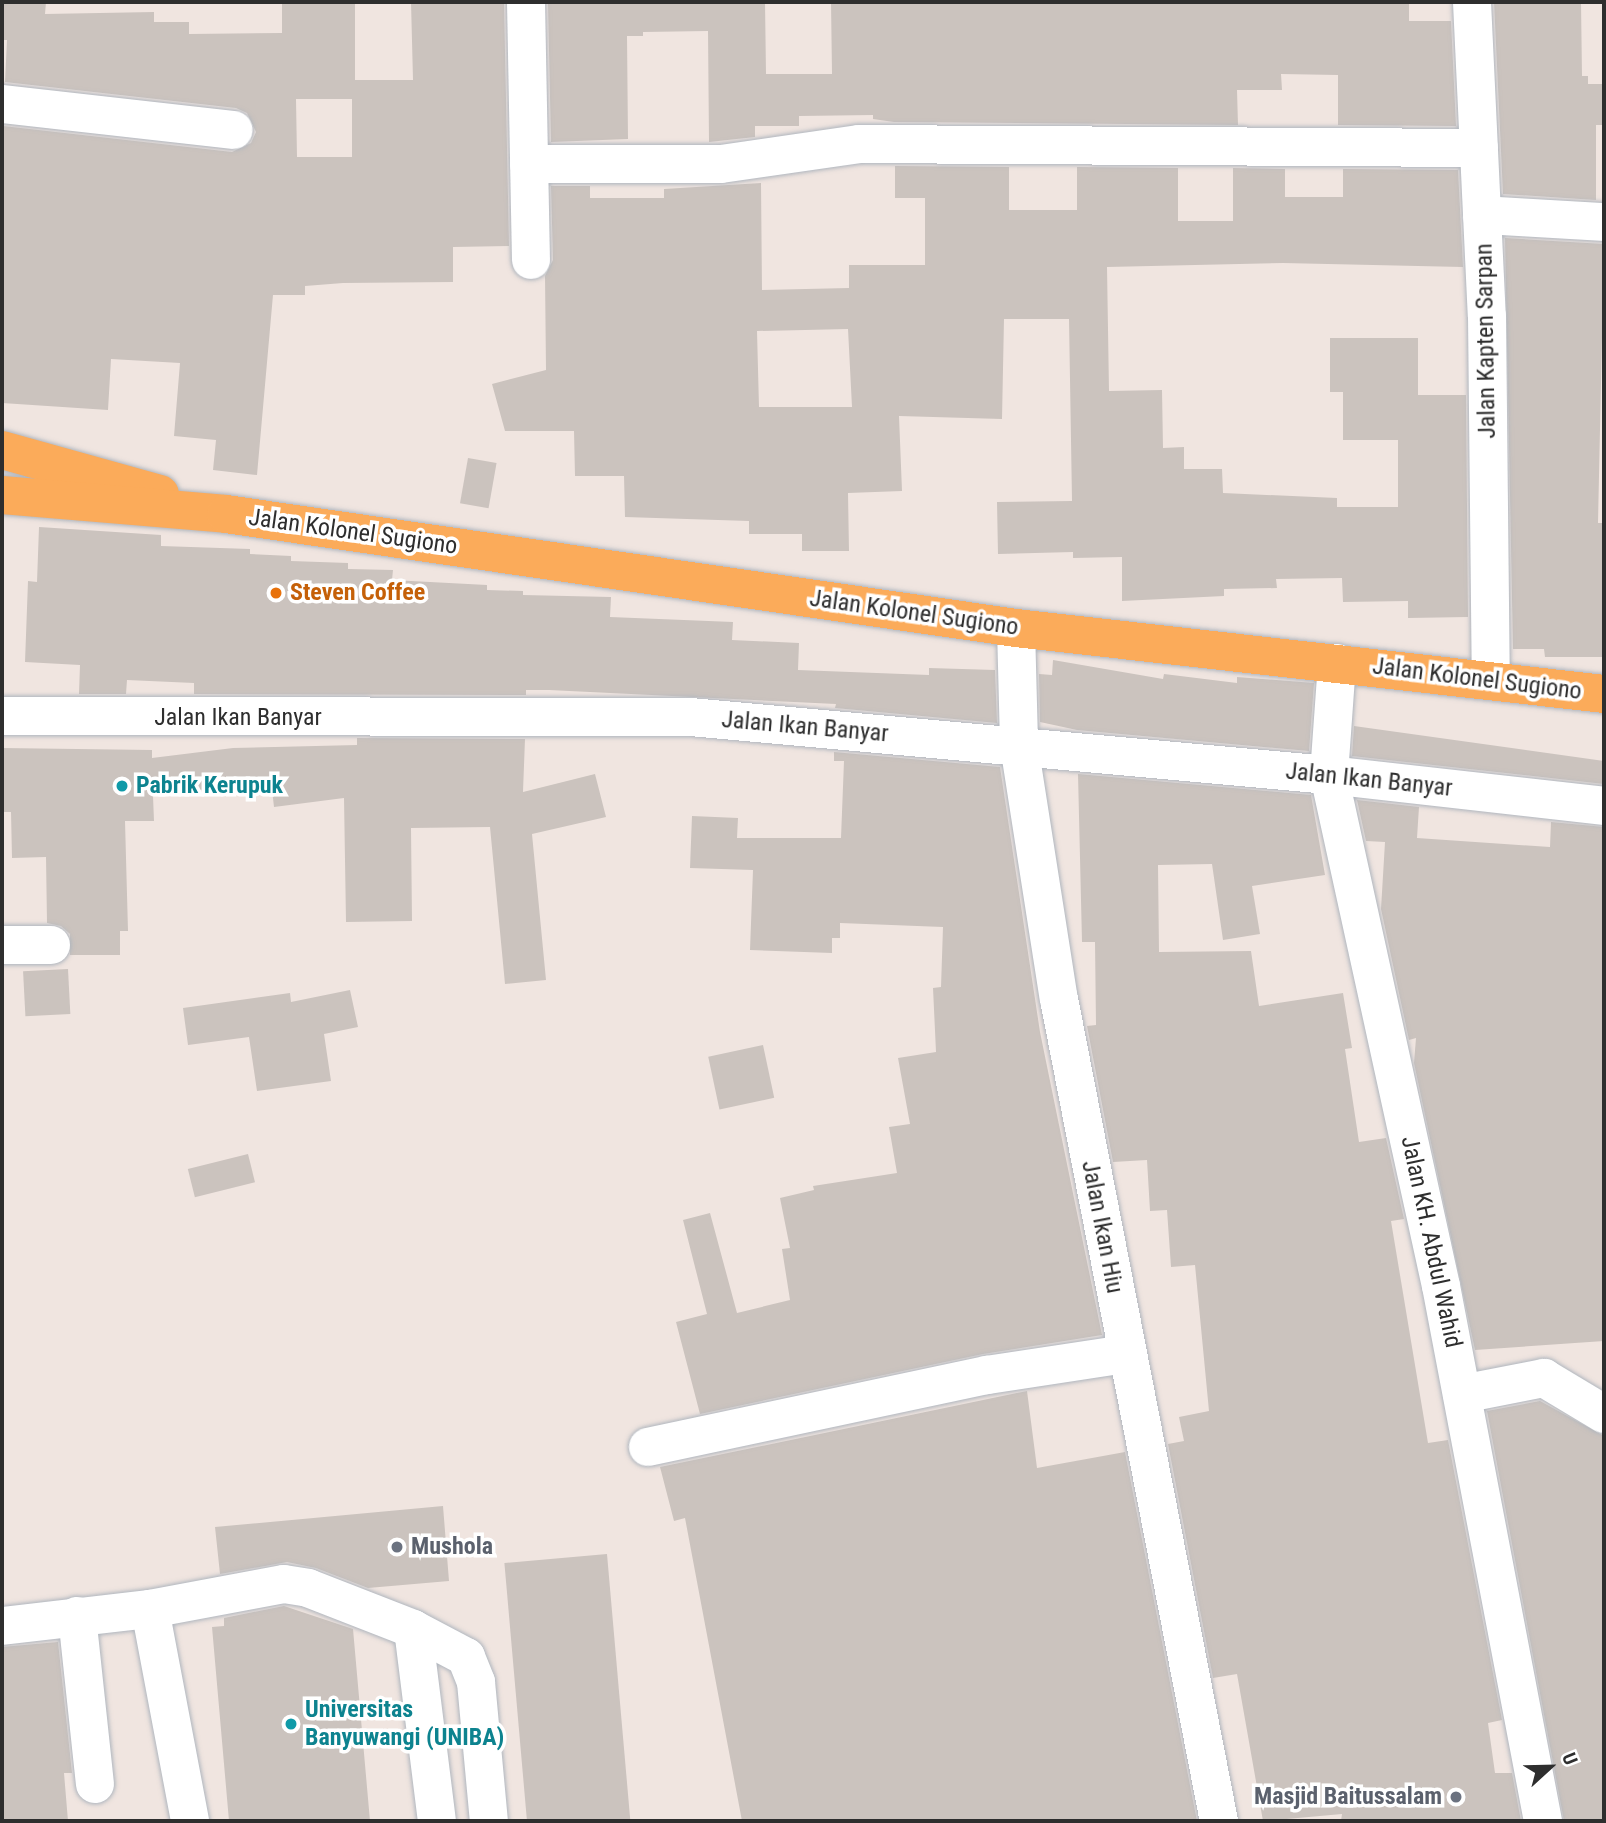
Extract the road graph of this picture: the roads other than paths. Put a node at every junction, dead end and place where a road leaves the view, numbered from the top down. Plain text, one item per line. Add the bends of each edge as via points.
1 (527, 2) edge
2 (1472, 2) edge
3 (2, 104) edge
4 (233, 130) dead end
5 (1479, 148) junction
6 (529, 164) junction
7 (1482, 215) junction
8 (1604, 222) edge
9 (531, 260) dead end
10 (2, 450) edge
11 (2, 495) edge
12 (226, 514) junction
13 (1016, 628) junction
14 (1336, 663) junction
15 (1491, 681) junction
16 (1604, 694) edge
17 (2, 716) edge
18 (1019, 745) junction
19 (1329, 775) junction
20 (1604, 806) edge
21 (2, 945) edge
22 (51, 945) dead end
23 (1126, 1353) junction
24 (1462, 1394) junction
25 (1604, 1414) edge
26 (648, 1447) dead end
27 (150, 1609) junction
28 (77, 1616) junction
29 (2, 1626) edge
30 (413, 1629) junction
31 (94, 1784) dead end
32 (190, 1821) edge
33 (437, 1821) edge
34 (489, 1821) edge
35 (1219, 1821) edge
36 (1543, 1821) edge

1 - 6 street
2 - 5 street, Jalan Kapten Sarpan
3 - 4 street
5 - 6 street via 859,144 721,164
5 - 7 street, Jalan Kapten Sarpan
6 - 9 street
7 - 8 street
7 - 15 street, Jalan Kapten Sarpan
10 - 12 main road, Jalan Kolonel Sugiono
11 - 12 main road, Jalan Kolonel Sugiono
12 - 13 main road, Jalan Kolonel Sugiono
13 - 14 main road, Jalan Kolonel Sugiono
13 - 18 street, Jalan Ikan Hiu
14 - 15 main road, Jalan Kolonel Sugiono
14 - 19 street, Jalan KH. Abdul Wahid
15 - 16 main road, Jalan Kolonel Sugiono
17 - 18 street, Jalan Ikan Banyar via 690,717
18 - 19 street, Jalan Ikan Banyar
18 - 23 street, Jalan Ikan Hiu via 1059,999
19 - 20 street, Jalan Ikan Banyar
19 - 24 street, Jalan KH. Abdul Wahid
21 - 22 street
23 - 26 street via 987,1376
23 - 35 street, Jalan Ikan Hiu
24 - 25 street via 1544,1378
24 - 36 street, Jalan KH. Abdul Wahid
27 - 28 street
27 - 30 street via 284,1584 308,1588
27 - 32 street
28 - 29 street
28 - 31 street
30 - 33 street
30 - 34 street via 466,1657 476,1682

